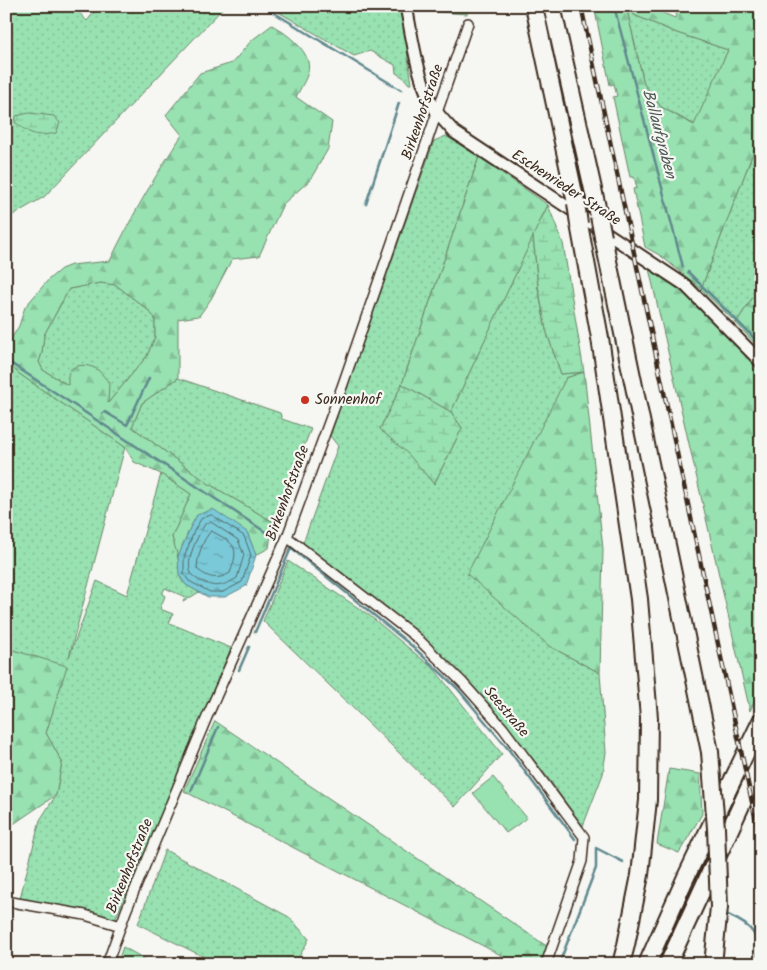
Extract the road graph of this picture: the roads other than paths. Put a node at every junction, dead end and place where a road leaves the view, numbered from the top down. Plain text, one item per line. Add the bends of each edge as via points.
1 (406, 6) edge
2 (534, 6) edge
3 (552, 6) edge
4 (468, 23) dead end
5 (438, 113) junction
6 (761, 362) edge
7 (287, 537) junction
8 (761, 721) edge
9 (761, 762) edge
10 (6, 901) edge
11 (121, 926) junction
12 (107, 964) edge
13 (546, 964) edge
14 (621, 964) edge
15 (647, 964) edge
16 (668, 964) edge
17 (713, 964) edge

1 - 5 street, Eschenrieder Straße via 418,67
2 - 14 highway, bridge via 576,203 600,338 638,599 649,718 648,800 640,875
3 - 17 highway, bridge via 710,752 719,908
4 - 5 street, Birkenhofstraße
5 - 6 street, Eschenrieder Straße via 454,132 686,285
5 - 7 street, Birkenhofstraße
7 - 11 street, Birkenhofstraße via 207,717
7 - 13 street, Seestraße via 416,637 462,682 503,728 584,837 582,861
8 - 15 highway
9 - 16 highway
10 - 11 street via 85,914
11 - 12 street, Birkenhofstraße

